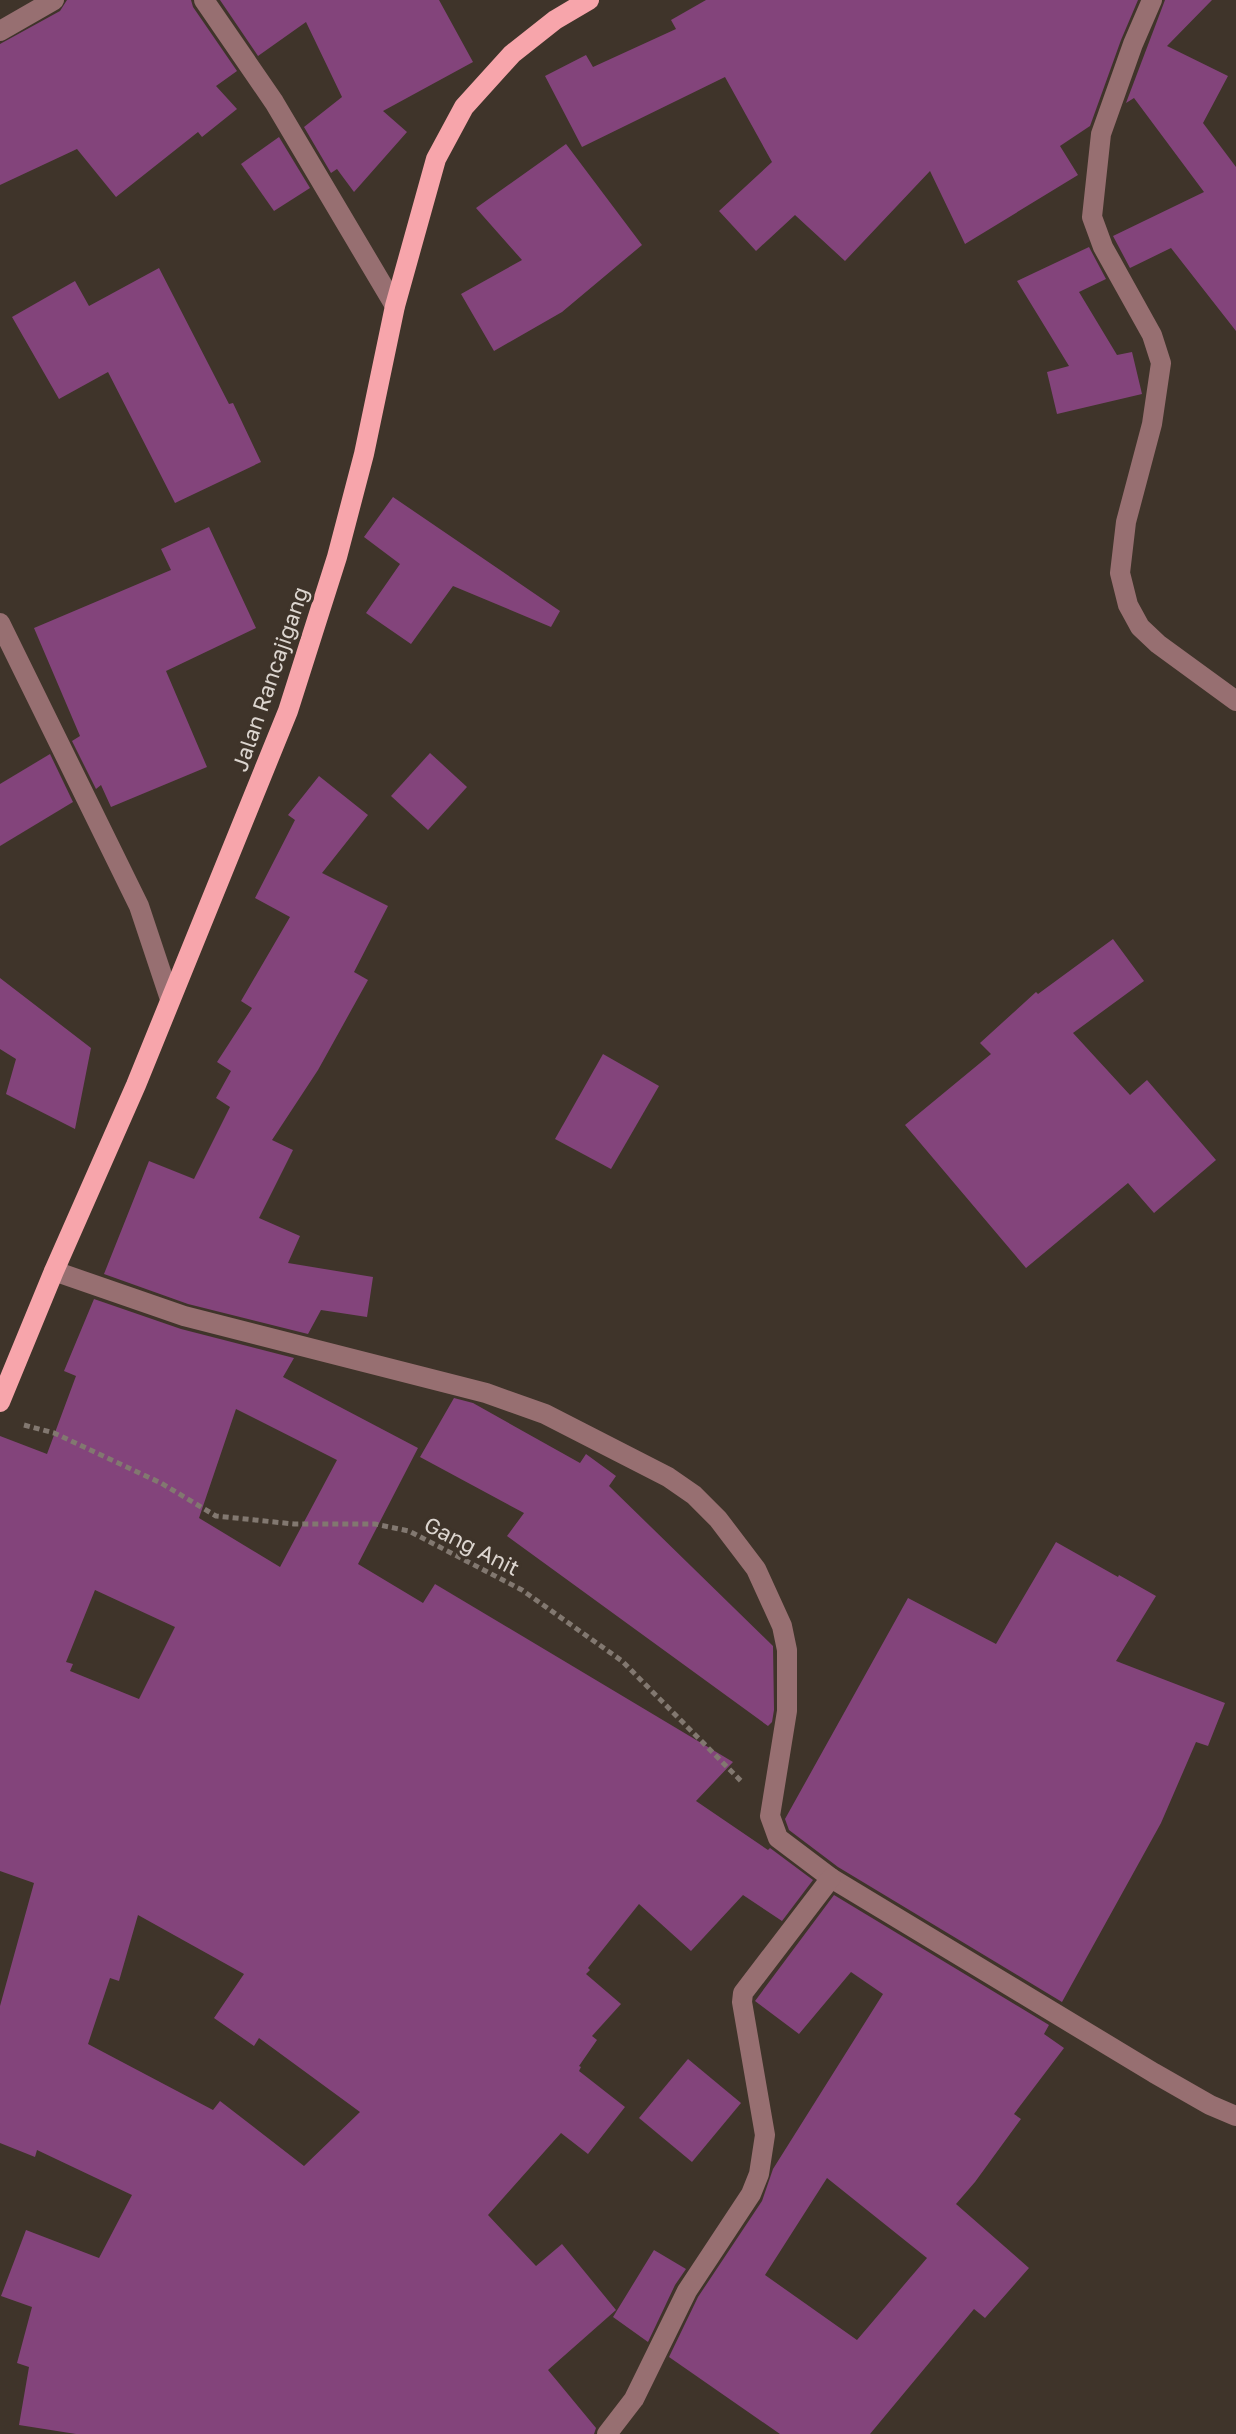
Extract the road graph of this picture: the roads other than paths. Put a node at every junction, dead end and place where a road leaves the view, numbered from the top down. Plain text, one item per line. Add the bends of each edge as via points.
1 (54, 0) edge
2 (204, 0) edge
3 (589, 0) edge
4 (1152, 0) edge
5 (0, 31) edge
6 (395, 306) junction
7 (0, 623) edge
8 (1236, 701) edge
9 (170, 999) junction
10 (54, 1271) junction
11 (0, 1402) edge
12 (831, 1878) junction
13 (1236, 2116) edge
14 (607, 2434) edge

1 - 5 street
2 - 6 street via 274,102
3 - 6 main road, Jalan Rancajigang via 512,54 464,107 436,159
4 - 8 street via 1101,134 1092,217 1161,363 1120,573 1140,627
6 - 9 main road, Jalan Rancajigang via 364,454 313,635 263,775
7 - 9 street via 139,906
9 - 10 main road, Jalan Rancajigang
10 - 11 main road, Jalan Rancajigang
10 - 12 street via 184,1316 486,1393 545,1414 694,1495 756,1569 782,1626 787,1711 771,1822 778,1838
12 - 13 street via 1154,2073
12 - 14 street via 743,1993 765,2135 751,2194 687,2291 634,2399

